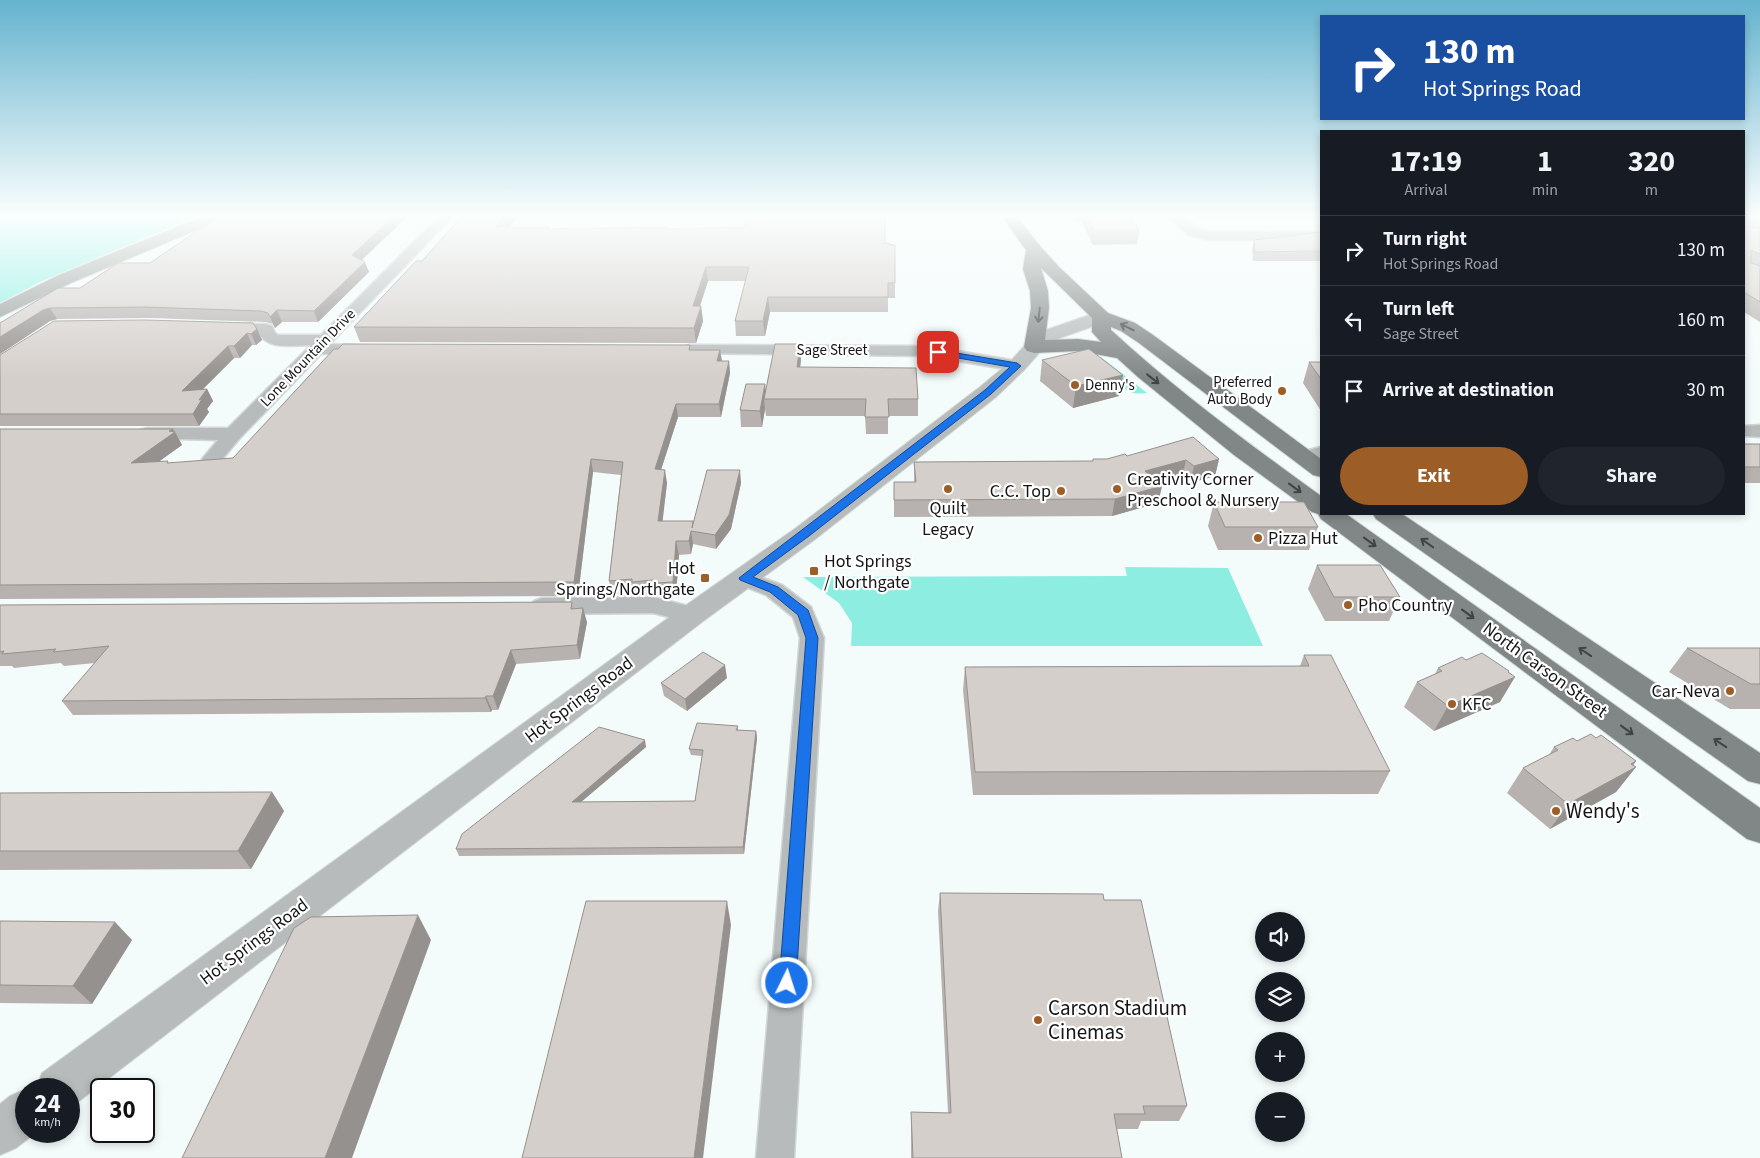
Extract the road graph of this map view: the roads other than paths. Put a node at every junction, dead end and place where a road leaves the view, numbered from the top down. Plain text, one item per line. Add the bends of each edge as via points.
1 (89, 269) edge
2 (394, 269) edge
3 (1032, 269) edge
4 (1053, 269) edge
5 (0, 311) edge
6 (1101, 317) junction
7 (209, 327) edge
8 (320, 344) junction
9 (1034, 347) junction
10 (384, 349) edge
11 (677, 350) edge
12 (1123, 353) junction
13 (1017, 366) junction
14 (1260, 426) junction
15 (1216, 428) junction
16 (1745, 431) edge
17 (1760, 431) edge
18 (126, 434) edge
19 (233, 434) junction
20 (1312, 455) edge
21 (212, 459) edge
22 (1320, 468) edge
23 (1320, 506) edge
24 (1331, 515) edge
25 (1386, 515) edge
26 (1467, 571) junction
27 (744, 578) junction
28 (1428, 585) junction
29 (524, 606) edge
30 (692, 616) junction
31 (1760, 771) edge
32 (1755, 818) edge
33 (73, 1078) edge
34 (15, 1120) edge
35 (0, 1132) edge
36 (775, 1158) edge

1 - 5 main road
2 - 8 street, Lone Mountain Drive
3 -> 9 main road via 1040,308
4 - 6 main road
6 - 9 street, Hot Springs Road via 1053,334
6 - 12 main road via 1102,332
14 -> 6 main road via 1146,339 1128,327
7 - 8 street via 266,328 267,335 276,340
8 - 10 street
8 - 19 street, Lone Mountain Drive
9 - 12 main road via 1087,344
9 - 13 street, Hot Springs Road
11 - 13 street, Sage Street via 928,351
12 -> 15 main road
13 - 27 street, Hot Springs Road via 988,392
14 - 15 main road
14 - 20 main road
15 -> 23 main road
16 - 17 street
18 - 19 street
19 - 21 street, Lone Mountain Drive
20 - 22 main road
24 -> 28 main road, North Carson Street
26 -> 25 main road, North Carson Street
26 - 28 main road
31 -> 26 main road, North Carson Street
27 - 30 street, Hot Springs Road
27 - 36 street via 774,590 804,613 812,638
28 -> 32 main road, North Carson Street
29 - 30 street via 653,605
30 - 33 street, Hot Springs Road
34 - 35 street

